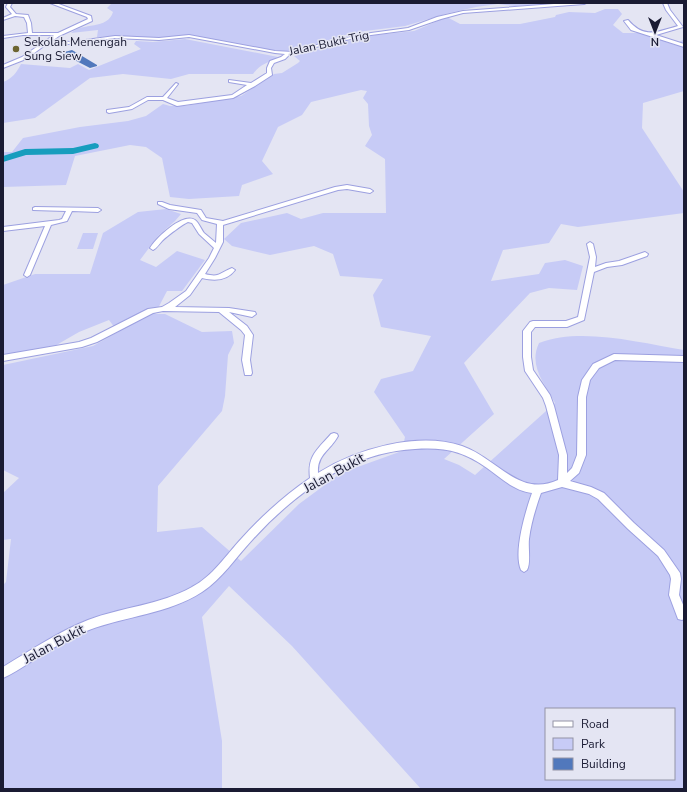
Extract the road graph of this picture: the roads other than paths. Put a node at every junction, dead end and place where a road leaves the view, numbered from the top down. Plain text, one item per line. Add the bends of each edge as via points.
1 (10, 3) edge
2 (52, 3) edge
3 (584, 3) edge
4 (665, 3) edge
5 (15, 15) junction
6 (3, 19) edge
7 (626, 21) dead end
8 (30, 33) junction
9 (59, 34) junction
10 (651, 35) junction
11 (3, 37) edge
12 (48, 42) junction
13 (684, 46) edge
14 (289, 53) junction
15 (3, 67) edge
16 (231, 81) dead end
17 (176, 84) dead end
18 (253, 85) junction
19 (164, 98) junction
20 (109, 111) dead end
21 (370, 191) dead end
22 (160, 203) dead end
23 (35, 209) dead end
24 (70, 209) junction
25 (98, 210) dead end
26 (220, 223) junction
27 (48, 224) junction
28 (3, 229) edge
29 (590, 244) dead end
30 (216, 247) junction
31 (153, 248) dead end
32 (645, 254) dead end
33 (232, 270) dead end
34 (591, 271) junction
35 (27, 275) dead end
36 (200, 275) junction
37 (163, 309) junction
38 (222, 311) junction
39 (252, 314) dead end
40 (3, 358) edge
41 (684, 359) edge
42 (248, 373) dead end
43 (334, 436) dead end
44 (315, 480) junction
45 (562, 483) junction
46 (538, 489) junction
47 (524, 567) dead end
48 (682, 615) dead end
49 (3, 673) edge

1 - 5 street via 8,7
2 - 9 street via 90,18 85,23
3 - 14 street, Jalan Bukit Trig via 463,12 409,29 330,42
4 - 10 street via 681,27
5 - 6 street
5 - 8 street via 24,15 28,18
7 - 10 street via 632,29
8 - 9 street
8 - 11 street
9 - 12 street
10 - 13 street
12 - 14 street, Jalan Bukit Trig via 71,43 115,37 159,39 189,36
12 - 15 street via 24,58
14 - 18 street via 272,62 270,74
16 - 18 street
17 - 19 street
18 - 19 street via 238,95 202,101 177,104
19 - 20 street via 146,99 130,108
21 - 26 street via 337,188
22 - 26 street via 169,207 199,211 204,219
23 - 24 street
24 - 25 street
24 - 27 street via 65,220
26 - 30 street via 220,242
27 - 28 street
27 - 35 street
29 - 34 street via 593,257
30 - 31 street via 201,233 194,222 188,220 179,223 161,237
30 - 36 street
32 - 34 street
33 - 36 street via 218,278
34 - 45 street via 580,319 568,324 536,323 527,331 529,371 547,397 563,455
36 - 37 street via 188,293 172,306
37 - 38 street
37 - 40 street via 136,317 94,340 79,345
38 - 39 street
38 - 42 street via 249,335 246,360
41 - 45 street via 614,357 597,363 588,375 584,387 579,462 572,475
43 - 44 street via 315,458
44 - 46 street, Jalan Bukit via 372,452 394,446 439,445 470,453 516,484 528,489
44 - 49 street, Jalan Bukit via 256,530 202,588 178,599 74,632
45 - 46 street, Jalan Bukit
45 - 48 street via 601,496 661,553 675,573 674,595
46 - 47 street via 526,523

